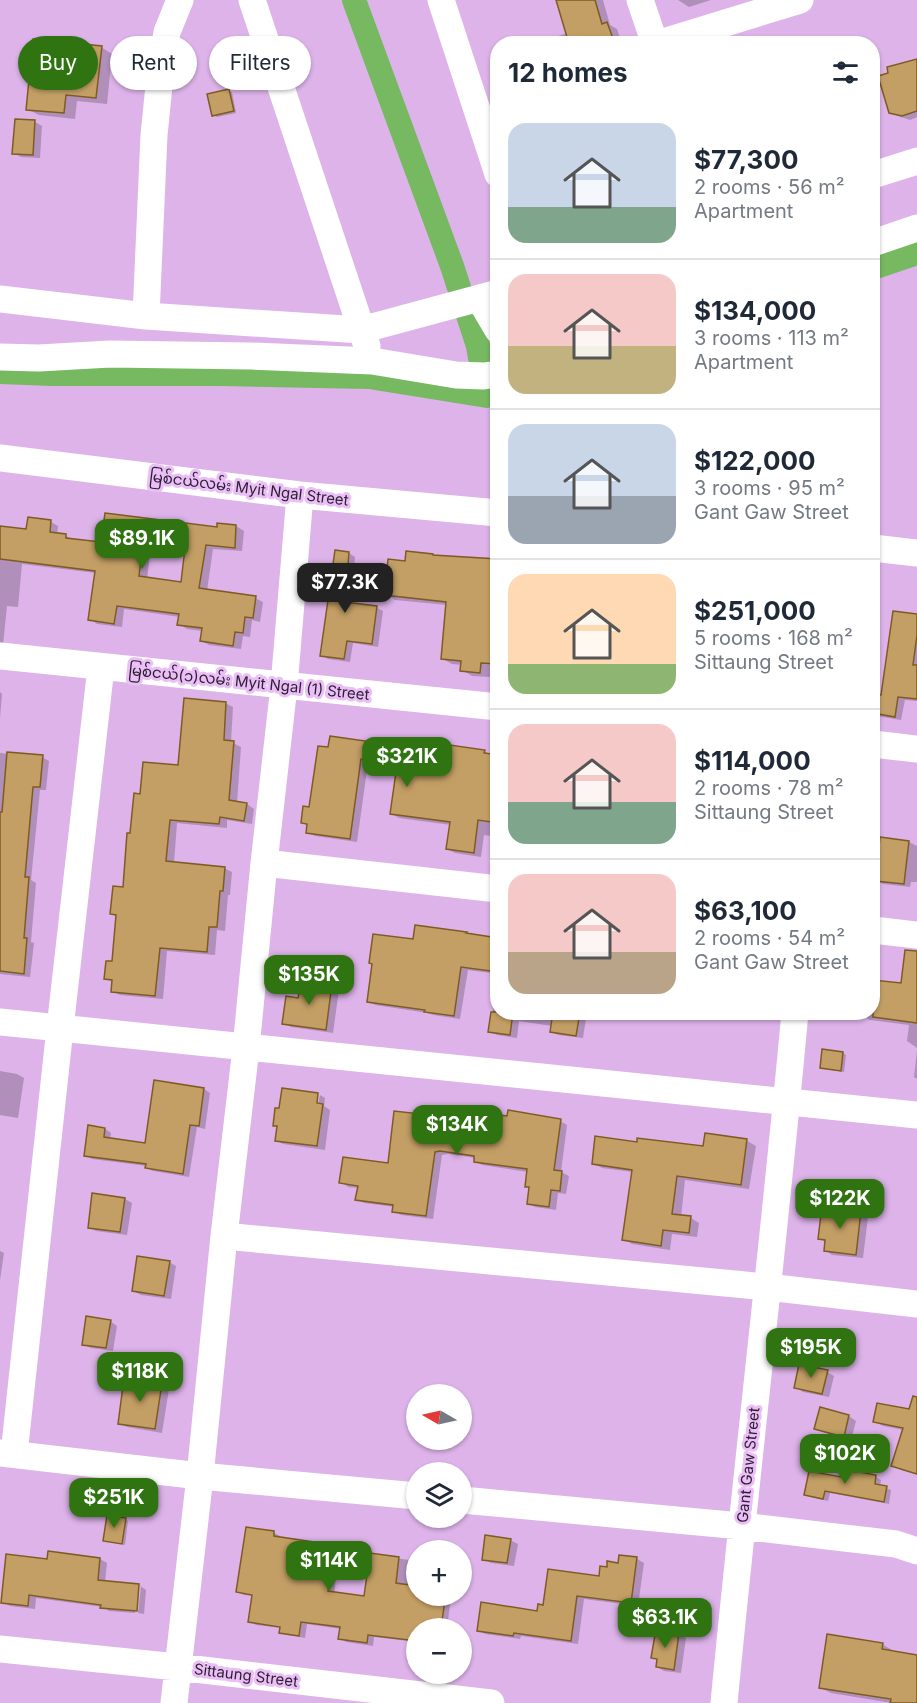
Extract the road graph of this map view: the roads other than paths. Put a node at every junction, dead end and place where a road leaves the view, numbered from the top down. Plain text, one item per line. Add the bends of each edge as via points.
1 (180, 0) edge
2 (252, 0) edge
3 (441, 0) edge
4 (640, 0) edge
5 (800, 0) edge
6 (653, 36) edge
7 (682, 36) edge
8 (490, 150) edge
9 (917, 161) edge
10 (880, 173) edge
11 (917, 228) edge
12 (880, 241) edge
13 (0, 299) edge
14 (475, 299) edge
15 (146, 316) junction
16 (490, 319) edge
17 (361, 330) junction
18 (0, 357) edge
19 (372, 361) junction
20 (490, 375) edge
21 (0, 458) edge
22 (300, 495) junction
23 (490, 512) edge
24 (880, 549) edge
25 (917, 553) edge
26 (0, 657) edge
27 (101, 667) junction
28 (284, 686) junction
29 (490, 706) edge
30 (880, 745) edge
31 (917, 748) edge
32 (264, 863) junction
33 (490, 887) edge
34 (880, 931) edge
35 (917, 934) edge
36 (794, 1020) edge
37 (0, 1022) edge
38 (60, 1028) junction
39 (246, 1048) junction
40 (787, 1101) junction
41 (917, 1115) edge
42 (224, 1236) junction
43 (767, 1287) junction
44 (917, 1304) edge
45 (7, 1454) edge
46 (200, 1476) junction
47 (406, 1495) edge
48 (472, 1501) edge
49 (741, 1526) junction
50 (917, 1551) edge
51 (0, 1649) edge
52 (177, 1667) junction
53 (174, 1703) edge
54 (491, 1703) edge
55 (724, 1703) edge

1 - 15 street via 167,32 160,76
2 - 17 street
3 - 8 street
4 - 6 street
5 - 7 street
9 - 10 street
11 - 12 street
13 - 15 street
14 - 16 street
14 - 17 street
15 - 17 street
17 - 19 street
18 - 19 street via 251,356
19 - 20 street via 456,375
21 - 22 street, မြစ်ငယ်လမ်း Myit Ngal Street
22 - 23 street, မြစ်ငယ်လမ်း Myit Ngal Street
22 - 28 street
24 - 25 street
26 - 27 street, မြစ်ငယ်(၁)လမ်း Myit Ngal (1) Street
27 - 28 street, မြစ်ငယ်(၁)လမ်း Myit Ngal (1) Street
27 - 38 street
28 - 29 street, မြစ်ငယ်(၁)လမ်း Myit Ngal (1) Street
28 - 32 street
30 - 31 street
32 - 33 street
32 - 39 street
34 - 35 street
36 - 40 street, Gant Gaw Street
37 - 38 street
38 - 39 street
38 - 45 street
39 - 40 street
39 - 42 street
40 - 41 street
40 - 43 street, Gant Gaw Street
42 - 43 street
42 - 46 street
43 - 44 street
43 - 49 street, Gant Gaw Street
45 - 46 street
46 - 47 street
46 - 52 street
48 - 49 street
49 - 50 street via 896,1544
49 - 55 street, Gant Gaw Street
51 - 52 street, Sittaung Street
52 - 53 street
52 - 54 street, Sittaung Street

